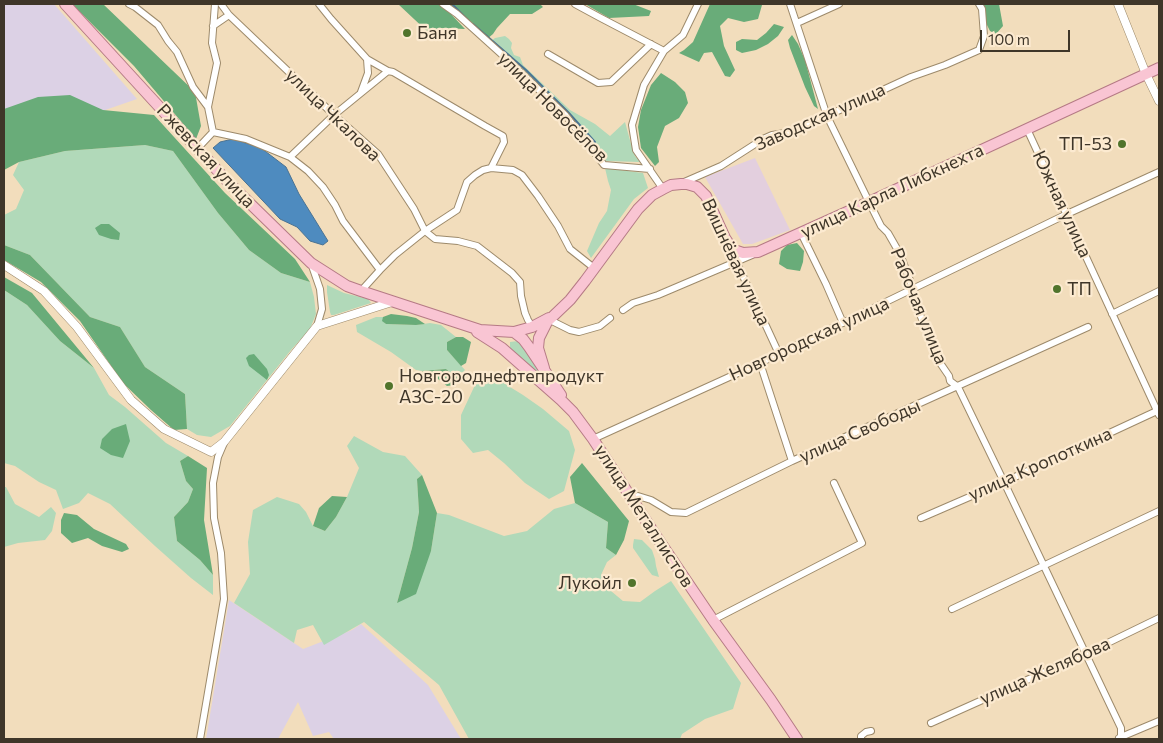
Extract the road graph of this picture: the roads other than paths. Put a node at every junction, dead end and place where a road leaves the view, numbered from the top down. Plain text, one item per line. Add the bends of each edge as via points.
1 (65, 4) edge
2 (129, 4) edge
3 (215, 4) edge
4 (220, 4) edge
5 (319, 4) edge
6 (443, 4) edge
7 (575, 4) edge
8 (698, 4) edge
9 (790, 4) edge
10 (839, 4) edge
11 (979, 4) edge
12 (1118, 4) edge
13 (229, 15) junction
14 (797, 23) junction
15 (213, 26) junction
16 (651, 44) junction
17 (664, 51) junction
18 (548, 54) dead end
19 (367, 59) junction
20 (1159, 68) edge
21 (388, 71) junction
22 (1146, 74) junction
23 (361, 93) junction
24 (1159, 101) edge
25 (208, 107) junction
26 (334, 115) junction
27 (827, 116) junction
28 (1027, 129) junction
29 (213, 132) junction
30 (197, 148) junction
31 (290, 157) junction
32 (491, 168) junction
33 (650, 169) junction
34 (1159, 172) edge
35 (681, 184) junction
36 (663, 189) junction
37 (869, 202) junction
38 (1067, 214) junction
39 (425, 231) junction
40 (801, 233) junction
41 (728, 244) junction
42 (758, 252) junction
43 (736, 261) junction
44 (311, 263) junction
45 (4, 265) edge
46 (594, 268) junction
47 (380, 270) junction
48 (913, 289) junction
49 (361, 291) junction
50 (1159, 291) edge
51 (392, 302) junction
52 (623, 310) dead end
53 (1112, 314) junction
54 (551, 317) junction
55 (610, 318) dead end
56 (843, 323) junction
57 (460, 324) junction
58 (317, 326) junction
59 (1088, 328) dead end
60 (537, 330) junction
61 (510, 332) junction
62 (502, 348) junction
63 (779, 354) junction
64 (760, 363) junction
65 (544, 368) junction
66 (958, 387) junction
67 (573, 412) junction
68 (1158, 412) edge
69 (593, 439) junction
70 (224, 442) junction
71 (211, 452) junction
72 (218, 457) junction
73 (792, 461) junction
74 (1004, 482) junction
75 (834, 483) dead end
76 (632, 498) junction
77 (1159, 511) edge
78 (921, 518) dead end
79 (1044, 565) junction
80 (952, 609) dead end
81 (1159, 618) edge
82 (713, 620) junction
83 (1085, 654) junction
84 (1159, 721) edge
85 (931, 723) dead end
86 (871, 730) dead end
87 (1120, 738) edge
88 (200, 739) edge
89 (797, 739) edge
90 (860, 739) edge

1 - 30 main road, Ржевская улица
2 - 25 street, Ржевская улица via 158,25
3 - 15 street
4 - 13 street, улица Чкалова
5 - 19 street
6 - 33 street, улица Новосёлов via 509,60 566,116 604,165
7 - 16 street
8 - 17 street via 684,35
9 - 14 street, Рабочая улица
10 - 14 street
11 - 27 street, Заводская улица via 984,36 979,50
12 - 22 street
13 - 15 street
13 - 26 street, улица Чкалова
14 - 27 street, Рабочая улица
15 - 25 street via 212,44 217,63
16 - 17 street
16 - 18 street via 611,82 598,83
17 - 33 street via 644,85 632,125 636,150
19 - 21 street
19 - 23 street via 368,73
20 - 22 main road, улица Карла Либкнехта
21 - 23 street
21 - 32 street via 402,76 503,136 504,142
22 - 24 street
22 - 28 main road, улица Карла Либкнехта
23 - 26 street
25 - 29 street, Ржевская улица
26 - 31 street
26 - 39 street, улица Чкалова via 378,154
27 - 35 street, Заводская улица via 792,132 763,139 721,166
27 - 37 street, Рабочая улица
28 - 37 main road, улица Карла Либкнехта
28 - 38 street, Южная улица
29 - 30 street
29 - 31 street, Ржевская улица via 246,139
30 - 44 main road, Ржевская улица
31 - 47 street, Ржевская улица via 323,187 343,221
32 - 39 street via 467,182 457,210
32 - 46 street via 513,170 522,175 570,249
33 - 36 street
34 - 38 street, Новгородская улица
35 - 36 main road, Заводская улица
35 - 41 main road, Вишнёвая улица via 693,185 706,196
36 - 46 main road, Заводская улица via 638,209
37 - 40 main road, улица Карла Либкнехта
37 - 48 street, Рабочая улица via 900,254
38 - 48 street, Новгородская улица
38 - 53 street, Южная улица
39 - 47 street
39 - 60 street via 436,239 477,246 512,273 520,282 528,320
40 - 42 main road, улица Карла Либкнехта
40 - 56 street
41 - 42 main road via 738,252
41 - 43 street, Вишнёвая улица
42 - 43 street, улица Карла Либкнехта
43 - 52 street, улица Карла Либкнехта
43 - 63 street, Вишнёвая улица
44 - 49 main road, Ржевская улица
44 - 58 street via 320,289 322,309
45 - 71 street via 44,291 77,327 131,400 164,429
46 - 54 main road, Заводская улица via 570,300
47 - 49 street
48 - 56 street, Новгородская улица
48 - 66 street, Рабочая улица via 936,357 950,381
49 - 51 main road, Ржевская улица
50 - 53 street
51 - 57 main road, Ржевская улица
51 - 58 street
53 - 68 street, Южная улица
54 - 55 street via 579,332 600,326
54 - 60 main road, Заводская улица
56 - 63 street, Новгородская улица
57 - 61 main road, Заводская улица via 480,330
57 - 62 main road, улица Металлистов
58 - 70 street
59 - 66 street, улица Свободы
60 - 61 main road, Заводская улица
60 - 65 main road
61 - 62 main road
61 - 65 main road via 523,339
62 - 67 main road, улица Металлистов
63 - 64 street, Новгородская улица
64 - 69 street, Новгородская улица
64 - 73 street
65 - 67 main road
66 - 73 street, улица Свободы
66 - 74 street, Рабочая улица
67 - 69 main road, улица Металлистов
68 - 74 street, улица Кропоткина
69 - 76 main road, улица Металлистов
70 - 71 street
70 - 72 street
71 - 72 street
72 - 88 street via 213,484 214,518 221,553 224,599
73 - 76 street, улица Свободы via 686,513 671,512 638,496
74 - 78 street, улица Кропоткина
74 - 79 street, Рабочая улица
75 - 82 street via 862,543
76 - 82 main road, улица Металлистов
77 - 79 street
79 - 80 street
79 - 83 street, Рабочая улица
81 - 83 street, улица Желябова
82 - 89 main road, улица Металлистов
83 - 85 street, улица Желябова
83 - 87 street, Рабочая улица via 1121,728
84 - 87 street
86 - 90 street

